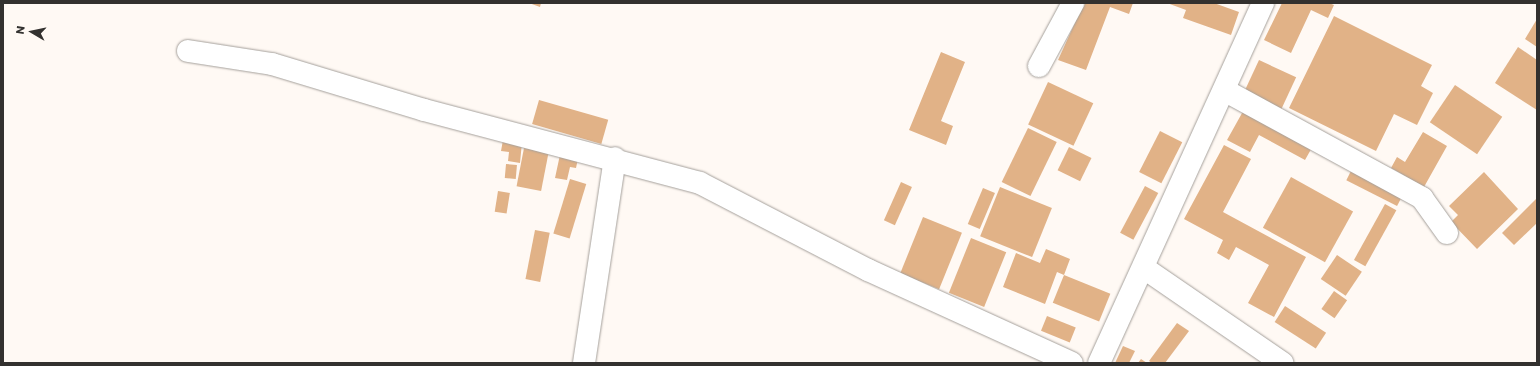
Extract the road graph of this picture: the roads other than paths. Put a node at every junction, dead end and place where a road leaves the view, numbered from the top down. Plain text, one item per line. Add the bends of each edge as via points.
1 (1073, 3) edge
2 (1263, 3) edge
3 (188, 51) dead end
4 (1039, 66) dead end
5 (1224, 90) junction
6 (615, 158) junction
7 (1447, 233) dead end
8 (1144, 268) junction
9 (584, 363) edge
10 (1072, 363) edge
11 (1099, 363) edge
12 (1282, 363) edge

1 - 4 street
2 - 5 street
3 - 6 street via 272,64 424,110
5 - 7 street via 1422,198
5 - 8 street
6 - 9 street
6 - 10 street via 700,183 868,270
8 - 11 street
8 - 12 street

